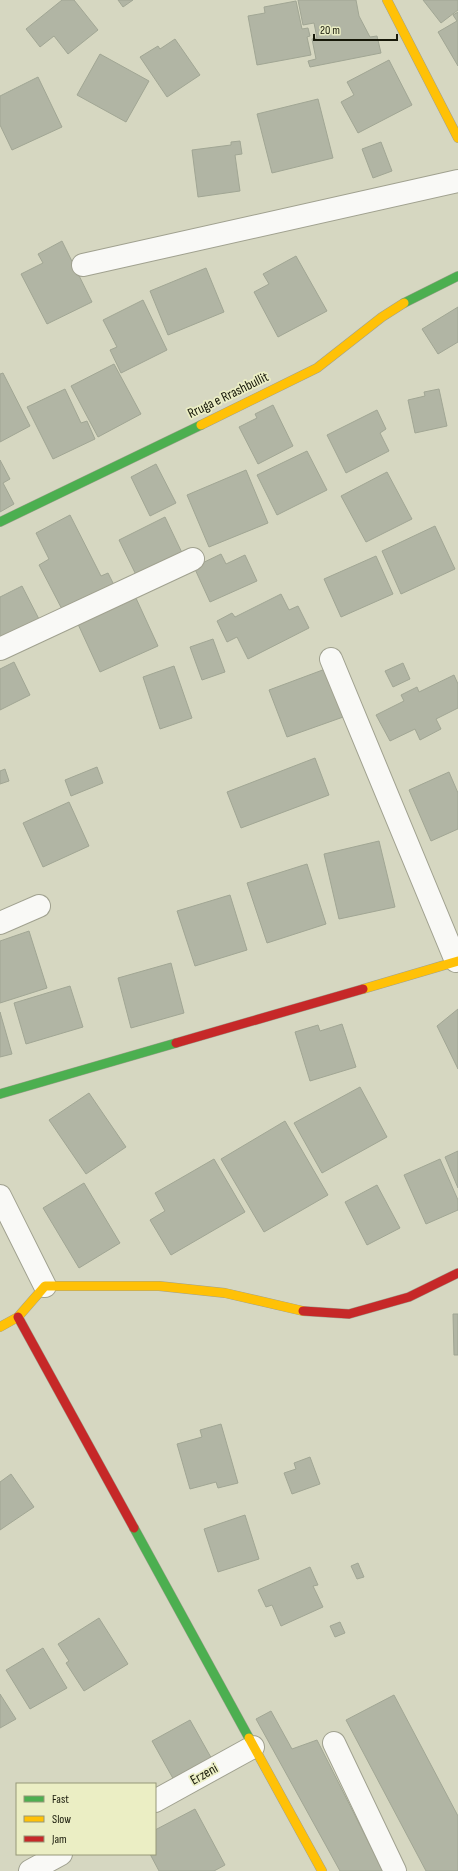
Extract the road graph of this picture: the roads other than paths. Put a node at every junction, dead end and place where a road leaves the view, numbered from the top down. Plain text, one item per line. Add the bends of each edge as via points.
1 (387, 0) edge
2 (458, 138) edge
3 (458, 181) edge
4 (83, 265) dead end
5 (458, 276) edge
6 (0, 522) edge
7 (193, 559) dead end
8 (0, 650) edge
9 (331, 659) dead end
10 (39, 906) dead end
11 (0, 922) edge
12 (457, 961) edge
13 (0, 1094) edge
14 (0, 1196) edge
15 (458, 1273) edge
16 (45, 1286) junction
17 (18, 1317) junction
18 (0, 1327) edge
19 (334, 1743) dead end
20 (253, 1746) junction
21 (156, 1800) edge
22 (59, 1855) edge
23 (30, 1871) edge
24 (322, 1871) edge
25 (395, 1871) edge

1 - 2 street
3 - 4 street
5 - 6 street, Rruga e Rrashbullit via 403,303 316,368
7 - 8 street
9 - 12 street
10 - 11 street
12 - 13 street
14 - 16 street
15 - 16 street via 409,1297 349,1314 303,1311 224,1293 159,1286
16 - 17 street
17 - 18 street
17 - 20 street
19 - 25 street
20 - 21 street, Erzeni
20 - 24 street
22 - 23 street

